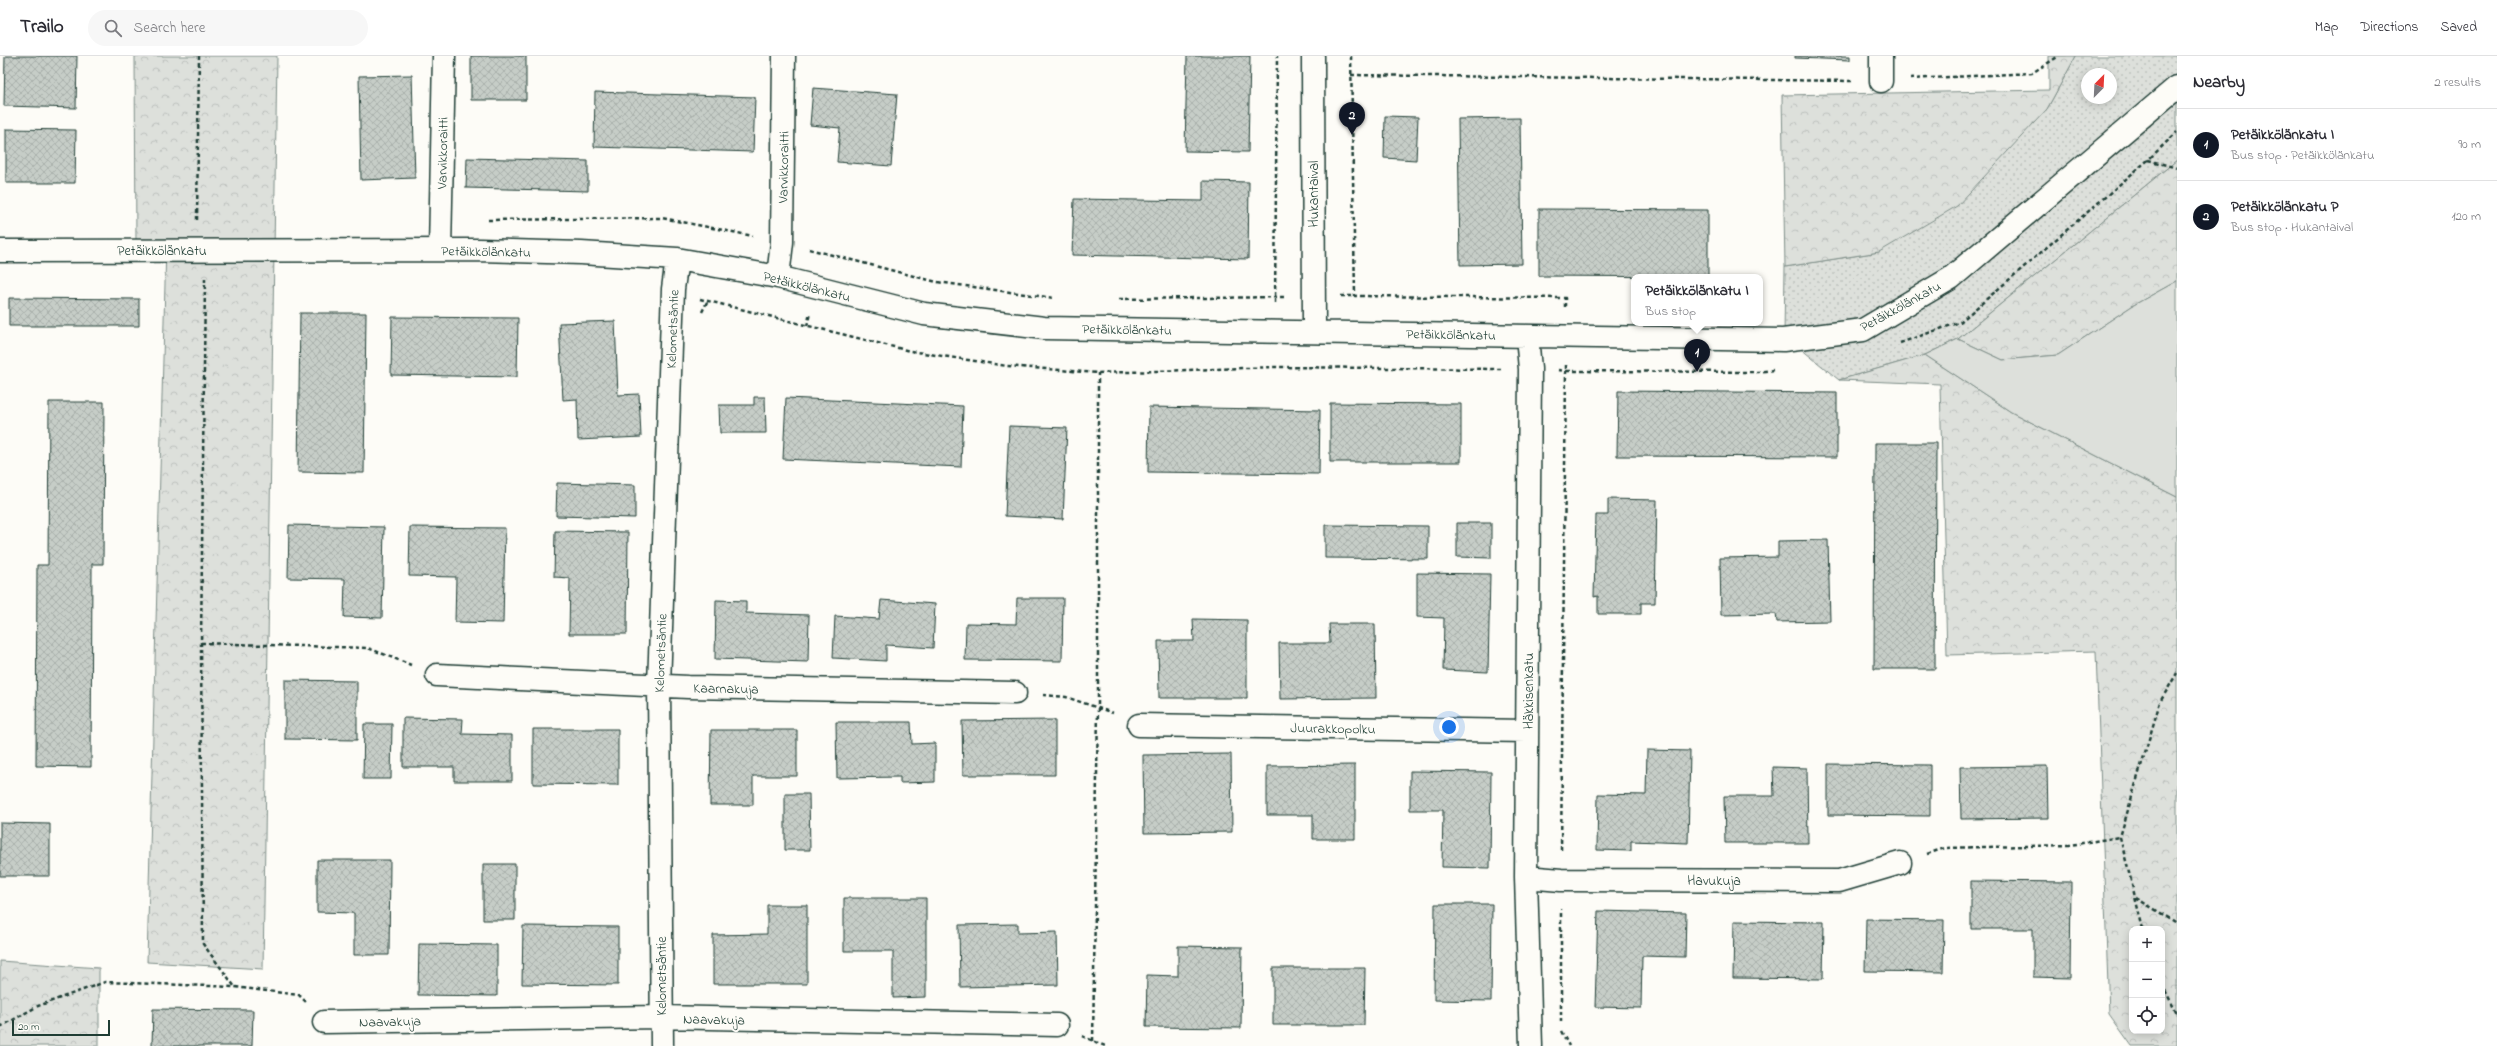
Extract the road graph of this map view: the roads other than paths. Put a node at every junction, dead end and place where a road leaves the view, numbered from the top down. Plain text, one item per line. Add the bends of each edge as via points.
1 (444, 56) edge
2 (784, 56) edge
3 (1313, 56) edge
4 (1880, 56) edge
5 (1881, 81) road end
6 (2177, 88) edge
7 (440, 250) junction
8 (0, 251) edge
9 (677, 259) junction
10 (778, 277) junction
11 (1314, 332) junction
12 (1527, 336) junction
13 (437, 675) road end
14 (659, 686) junction
15 (1015, 693) road end
16 (1139, 725) road end
17 (1527, 731) junction
18 (1900, 863) road end
19 (1526, 877) junction
20 (661, 1017) junction
21 (324, 1022) road end
22 (1057, 1025) dead end
23 (662, 1046) edge
24 (1531, 1046) edge

1 - 7 street, Varvikkoraitti
2 - 10 street, Varvikkoraitti via 782,242
3 - 11 street, Hukantaival
4 - 5 street
6 - 12 street, Petäikkölänkatu via 1951,278 1863,330 1783,340
7 - 8 street, Petäikkölänkatu
7 - 9 street, Petäikkölänkatu via 581,253
9 - 10 street, Petäikkölänkatu
9 - 14 street, Kelometsäntie via 673,289
10 - 11 street, Petäikkölänkatu via 924,314 1044,328
11 - 12 street, Petäikkölänkatu
12 - 17 street, Häkkisenkatu via 1530,369
13 - 14 street, Kaarnakuja
14 - 15 street, Kaarnakuja
14 - 20 street, Kelometsäntie
16 - 17 street, Juurakkopolku
17 - 19 street, Häkkisenkatu
18 - 19 street, Havukuja via 1839,881 1561,880
19 - 24 street, Häkkisenkatu
20 - 21 street, Naavakuja
20 - 22 street, Naavakuja
20 - 23 street, Kelometsäntie

